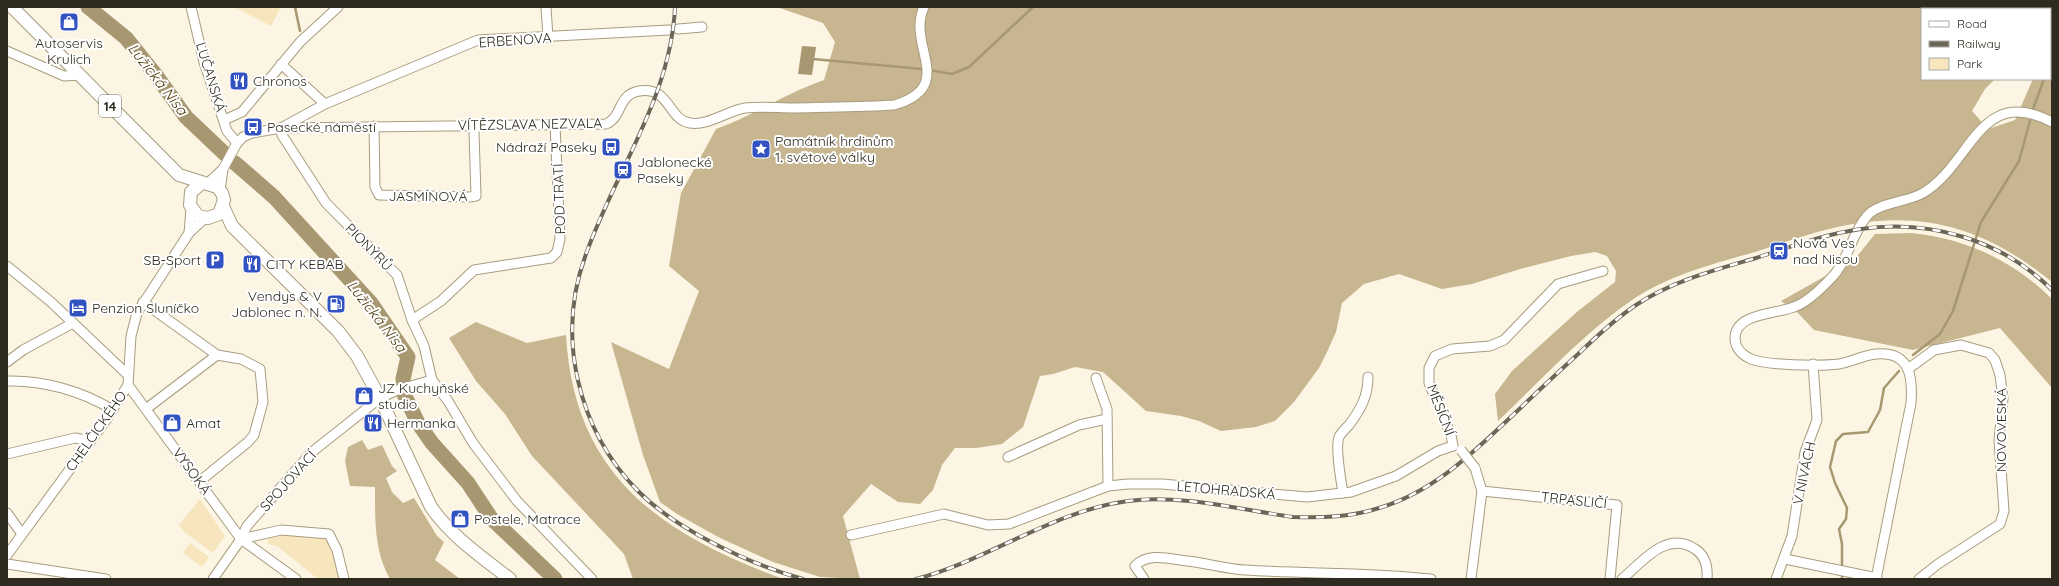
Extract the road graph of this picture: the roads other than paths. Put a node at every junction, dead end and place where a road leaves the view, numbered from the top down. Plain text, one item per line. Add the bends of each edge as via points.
1 (12, 7) edge
2 (191, 7) edge
3 (338, 7) edge
4 (546, 7) edge
5 (924, 7) edge
6 (702, 27) dead end
7 (548, 37) junction
8 (7, 51) edge
9 (281, 64) junction
10 (80, 75) junction
11 (325, 104) junction
12 (224, 120) junction
13 (2052, 122) edge
14 (555, 124) junction
15 (476, 125) junction
16 (374, 126) junction
17 (281, 128) junction
18 (237, 143) junction
19 (224, 166) junction
20 (179, 175) junction
21 (205, 183) junction
22 (220, 191) junction
23 (190, 203) junction
24 (223, 206) junction
25 (208, 218) junction
26 (232, 226) junction
27 (189, 233) junction
28 (7, 266) edge
29 (1603, 271) dead end
30 (143, 302) junction
31 (412, 320) junction
32 (73, 323) junction
33 (217, 355) junction
34 (7, 362) edge
35 (1813, 364) junction
36 (1908, 369) junction
37 (1368, 377) dead end
38 (1096, 378) dead end
39 (128, 380) junction
40 (432, 380) junction
41 (7, 381) edge
42 (380, 398) junction
43 (146, 409) junction
44 (113, 410) junction
45 (1107, 419) junction
46 (91, 442) junction
47 (1457, 448) junction
48 (7, 454) edge
49 (1008, 457) dead end
50 (200, 481) junction
51 (1108, 486) junction
52 (1482, 491) junction
53 (1343, 493) junction
54 (7, 514) edge
55 (22, 534) junction
56 (851, 535) dead end
57 (241, 539) junction
58 (7, 556) edge
59 (1785, 559) junction
60 (7, 564) edge
61 (1243, 575) edge
62 (106, 579) edge
63 (213, 579) edge
64 (296, 579) edge
65 (344, 579) edge
66 (510, 579) edge
67 (592, 579) edge
68 (1144, 579) edge
69 (1431, 579) edge
70 (1471, 579) edge
71 (1610, 579) edge
72 (1622, 579) edge
73 (1707, 579) edge
74 (1776, 579) edge
75 (1876, 579) edge
76 (1919, 579) edge

1 - 10 main road, 14
2 - 12 street, LUČANSKÁ via 204,62
3 - 9 street via 300,42
4 - 7 street
5 - 14 street, VÍTĚZSLAVA NEZVALA via 919,32 927,58 928,74 920,93 907,101 894,105 746,108 691,123 680,117 661,95 643,91 626,97 615,116 606,124
6 - 7 street, ERBENOVA
7 - 11 street, ERBENOVA via 478,40
8 - 10 street via 64,76
9 - 11 street
9 - 12 street via 242,112
10 - 20 main road, 14
11 - 17 street
12 - 18 street, LUČANSKÁ via 227,131
13 - 35 street via 2027,112 2007,112 1992,120 1930,188 1916,196 1876,209 1865,217 1847,256 1834,275 1810,297 1795,307 1745,320 1739,326 1735,337 1738,349 1751,359 1780,364
14 - 15 street, VÍTĚZSLAVA NEZVALA
14 - 31 street, POD TRATÍ via 560,239 557,252 551,258 474,270 442,301
15 - 16 street, VÍTĚZSLAVA NEZVALA
15 - 16 street, JASMÍNOVÁ via 476,196 470,197 379,195 374,187
16 - 17 street, VÍTĚZSLAVA NEZVALA
17 - 18 street via 252,133
17 - 31 street, PIONÝRŮ via 282,135 326,203 397,275
18 - 19 street
19 - 21 street
19 - 22 street
20 - 21 main road, 14
20 - 23 main road, 14
21 - 22 main road, 14 via 215,185
21 - 23 main road via 194,189
22 - 24 main road via 224,198
23 - 25 main road via 198,216
23 - 27 street, CHELČICKÉHO
24 - 25 main road via 219,214
24 - 26 main road
25 - 26 main road
25 - 27 street, CHELČICKÉHO
26 - 42 main road via 338,331 357,356
27 - 30 street, CHELČICKÉHO
28 - 32 street, VYSOKÁ
29 - 47 street, MĚSÍČNÍ via 1558,284 1504,340 1490,346 1452,349 1435,356 1429,368 1429,383
30 - 33 street
30 - 39 street, CHELČICKÉHO via 131,336
31 - 40 street, PIONÝRŮ via 424,346
32 - 34 street via 23,350
32 - 39 street, VYSOKÁ
33 - 43 street
33 - 50 street via 241,359 260,369 263,402 254,435
35 - 36 street via 1838,364 1876,354 1893,356
35 - 59 street, V NIVÁCH via 1817,420 1805,452 1792,536
36 - 75 street via 1912,380 1911,402
36 - 76 street, NOVOVESKÁ via 1934,350 1961,345 1989,353 1995,360 2000,375 2003,399 1999,440 2004,511 2000,524
37 - 53 street via 1365,400 1339,437
38 - 45 street via 1107,409
39 - 43 street, VYSOKÁ
39 - 44 street, CHELČICKÉHO
40 - 42 street
40 - 67 street, PIONÝRŮ via 473,443 517,501
41 - 44 street via 50,385 98,400
42 - 57 street, SPOJOVACÍ via 312,452 247,526
42 - 66 main road via 440,521
43 - 50 street, VYSOKÁ
44 - 46 street, CHELČICKÉHO
45 - 49 street via 1078,426
45 - 51 street
46 - 48 street via 75,438
46 - 55 street, CHELČICKÉHO
47 - 52 street, MĚSÍČNÍ, bridge via 1474,468
47 - 53 street, LETOHRADSKÁ via 1438,451 1396,476
50 - 57 street, VYSOKÁ
51 - 53 street, LETOHRADSKÁ via 1162,484 1306,497
51 - 56 street, LETOHRADSKÁ via 1009,524 988,525 944,514
52 - 70 street, MĚSÍČNÍ
52 - 71 street, TRPASLIČÍ via 1617,505
54 - 55 street
55 - 58 street, CHELČICKÉHO
57 - 63 street, SPOJOVACÍ
57 - 64 street, VYSOKÁ
57 - 65 street via 281,530 329,534 337,550
59 - 74 street, V NIVÁCH
59 - 75 street
60 - 62 street
61 - 68 street via 1212,564 1156,557 1141,560 1135,566
61 - 69 street via 1399,575
72 - 73 street via 1657,548 1674,542 1688,544 1700,552 1708,567

